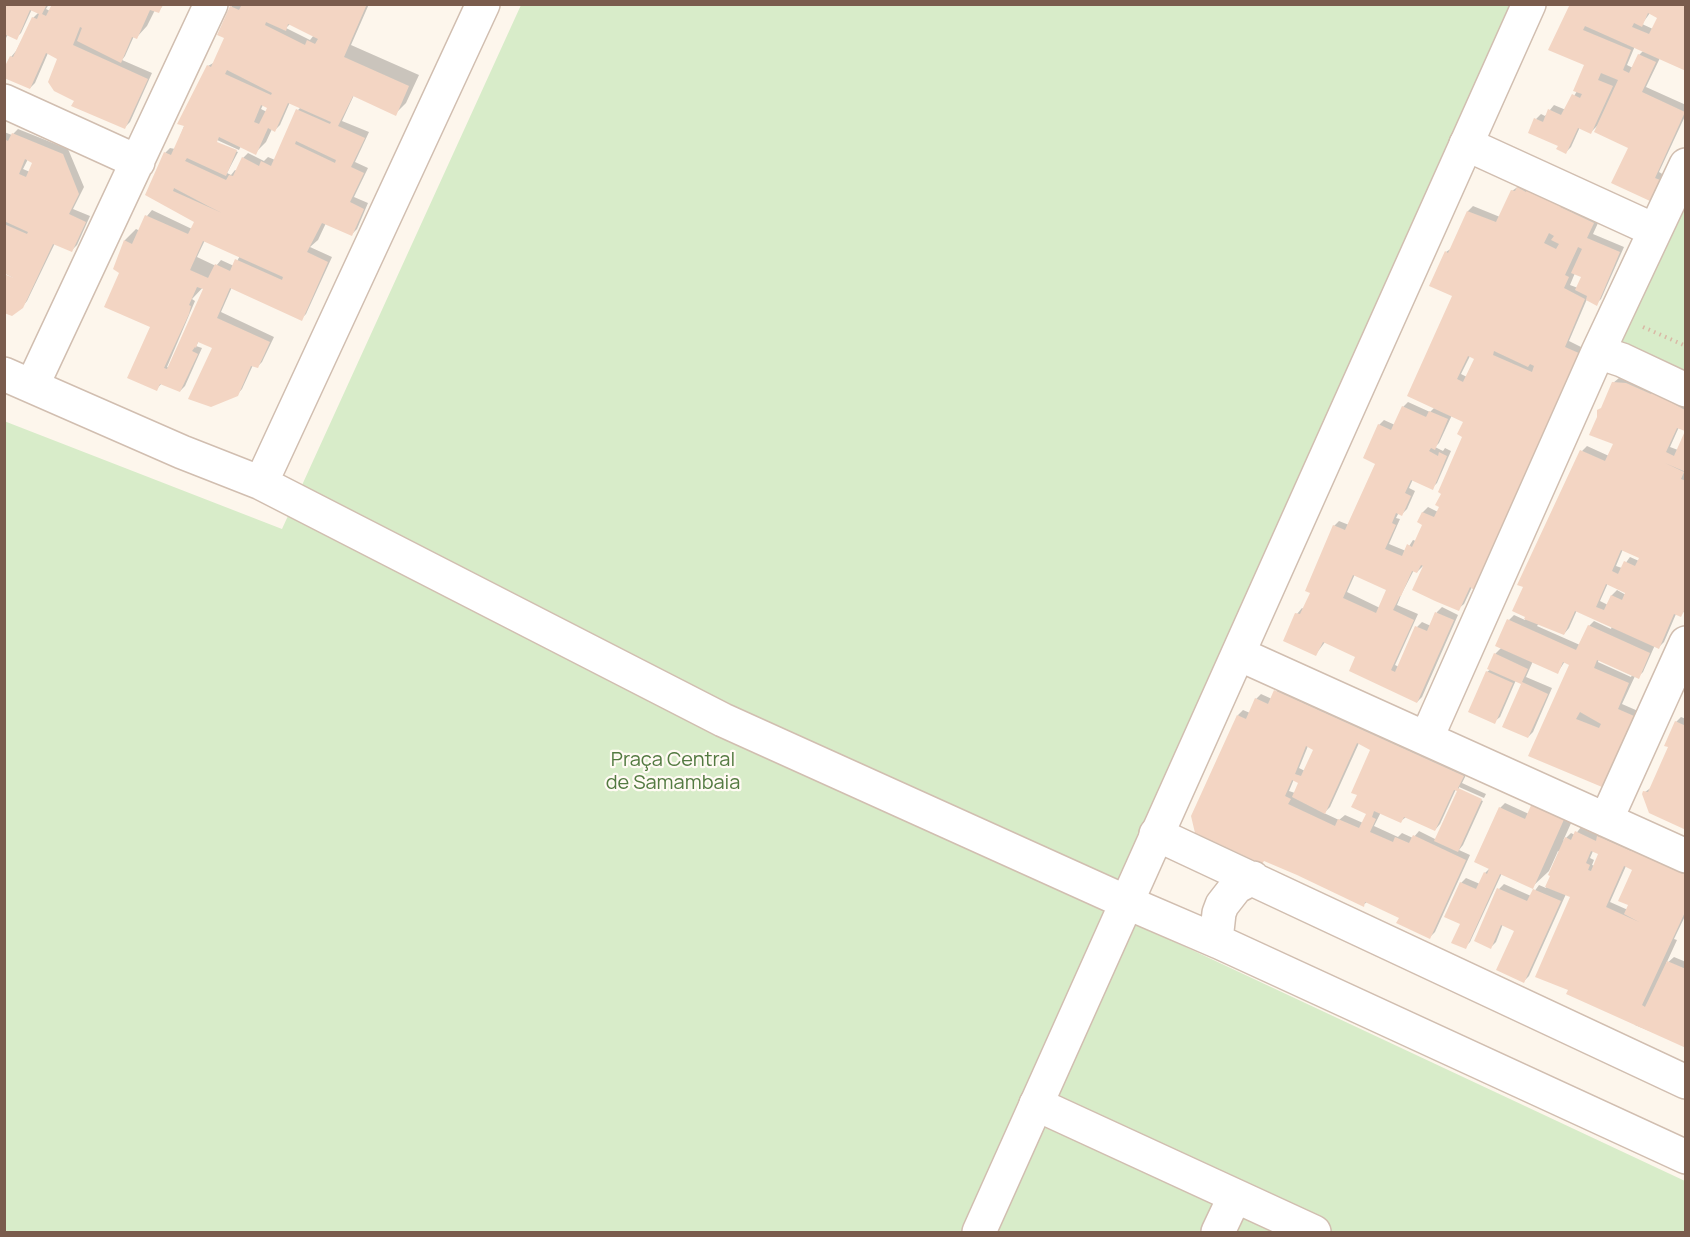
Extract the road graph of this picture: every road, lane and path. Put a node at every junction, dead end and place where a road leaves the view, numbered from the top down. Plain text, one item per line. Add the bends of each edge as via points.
1 (211, 4) edge
2 (483, 4) edge
3 (1529, 4) edge
4 (4, 101) edge
5 (1466, 144) junction
6 (138, 162) junction
7 (1686, 165) edge
8 (1654, 230) junction
9 (1637, 325) dead end
10 (1686, 346) edge
11 (1598, 352) junction
12 (18, 380) edge
13 (1686, 390) edge
14 (261, 483) junction
15 (1686, 643) edge
16 (1239, 654) junction
17 (1427, 737) junction
18 (1606, 820) junction
19 (1156, 834) junction
20 (1686, 856) edge
21 (1253, 878) junction
22 (1126, 902) junction
23 (1219, 942) junction
24 (1686, 1082) edge
25 (1036, 1104) junction
26 (1686, 1157) edge
27 (1235, 1196) junction
28 (979, 1233) edge
29 (1218, 1233) edge
30 (1314, 1233) edge

1 - 6 street
2 - 14 street
3 - 5 street
4 - 6 street
5 - 8 street
5 - 16 street
6 - 12 street
7 - 8 street
8 - 11 street
9 - 10 path
11 - 13 street
11 - 17 street
12 - 14 street
14 - 22 street via 723,720
15 - 18 street
16 - 17 street
16 - 19 street
17 - 18 street
18 - 20 street
19 - 21 street
19 - 22 street
21 - 23 street via 1236,887 1222,905
21 - 24 street
22 - 23 street
22 - 25 street
23 - 26 street
25 - 27 street
25 - 28 street
27 - 29 street
27 - 30 street

